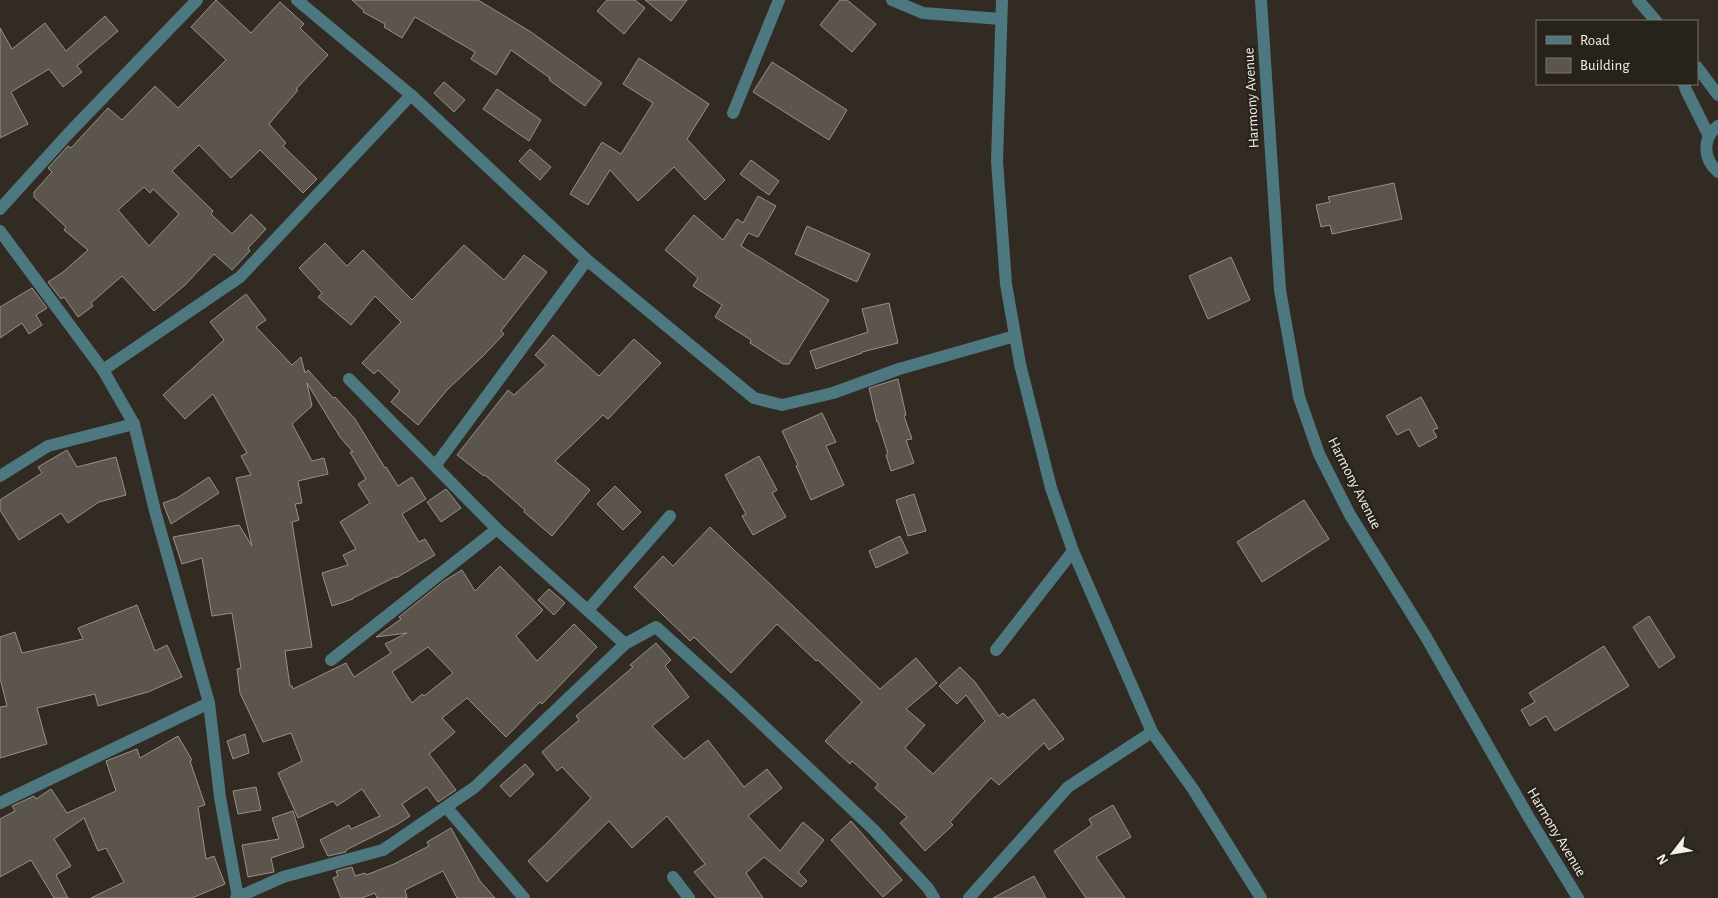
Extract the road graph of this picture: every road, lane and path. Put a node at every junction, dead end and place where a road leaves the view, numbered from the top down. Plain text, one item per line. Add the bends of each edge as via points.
1 (197, 0) edge
2 (297, 0) edge
3 (779, 0) edge
4 (892, 0) edge
5 (1002, 0) edge
6 (1261, 0) edge
7 (1638, 0) edge
8 (1001, 19) junction
9 (1655, 20) edge
10 (1698, 68) edge
11 (1684, 85) edge
12 (411, 95) junction
13 (1718, 95) edge
14 (733, 113) dead end
15 (1714, 131) edge
16 (1718, 172) edge
17 (0, 209) edge
18 (0, 231) edge
19 (587, 260) junction
20 (1015, 336) junction
21 (103, 370) junction
22 (349, 379) dead end
23 (134, 424) junction
24 (435, 466) junction
25 (0, 476) edge
26 (670, 516) dead end
27 (497, 529) junction
28 (1073, 552) junction
29 (588, 610) junction
30 (625, 644) junction
31 (996, 650) dead end
32 (331, 660) dead end
33 (209, 703) junction
34 (1152, 732) junction
35 (0, 803) edge
36 (447, 808) junction
37 (672, 877) dead end
38 (237, 898) edge
39 (524, 898) edge
40 (689, 898) edge
41 (934, 898) edge
42 (969, 898) edge
43 (1261, 898) edge
44 (1578, 898) edge

1 - 17 street
2 - 12 street
3 - 14 street
4 - 8 street via 923,13
5 - 8 street
6 - 44 street, Harmony Avenue via 1280,290 1299,397 1319,454 1350,516 1426,637
7 - 9 street
8 - 20 street via 997,161 1006,284
10 - 13 street
11 - 15 street
12 - 19 street
12 - 21 street via 240,277
15 - 16 street via 1706,146 1707,157
18 - 21 street
19 - 20 street via 754,398 782,405 833,393 899,368
19 - 24 street
20 - 28 street via 1050,488
21 - 23 street
22 - 24 street
23 - 25 street via 48,446
23 - 33 street
24 - 27 street
26 - 29 street
27 - 29 street
27 - 32 street
28 - 31 street
28 - 34 street
29 - 30 street
30 - 36 street via 475,788
30 - 41 street via 656,627 873,829
33 - 35 street
33 - 38 street
34 - 42 street via 1068,787
34 - 43 street via 1193,789
36 - 38 street via 383,850 283,877
36 - 39 street
37 - 40 street

